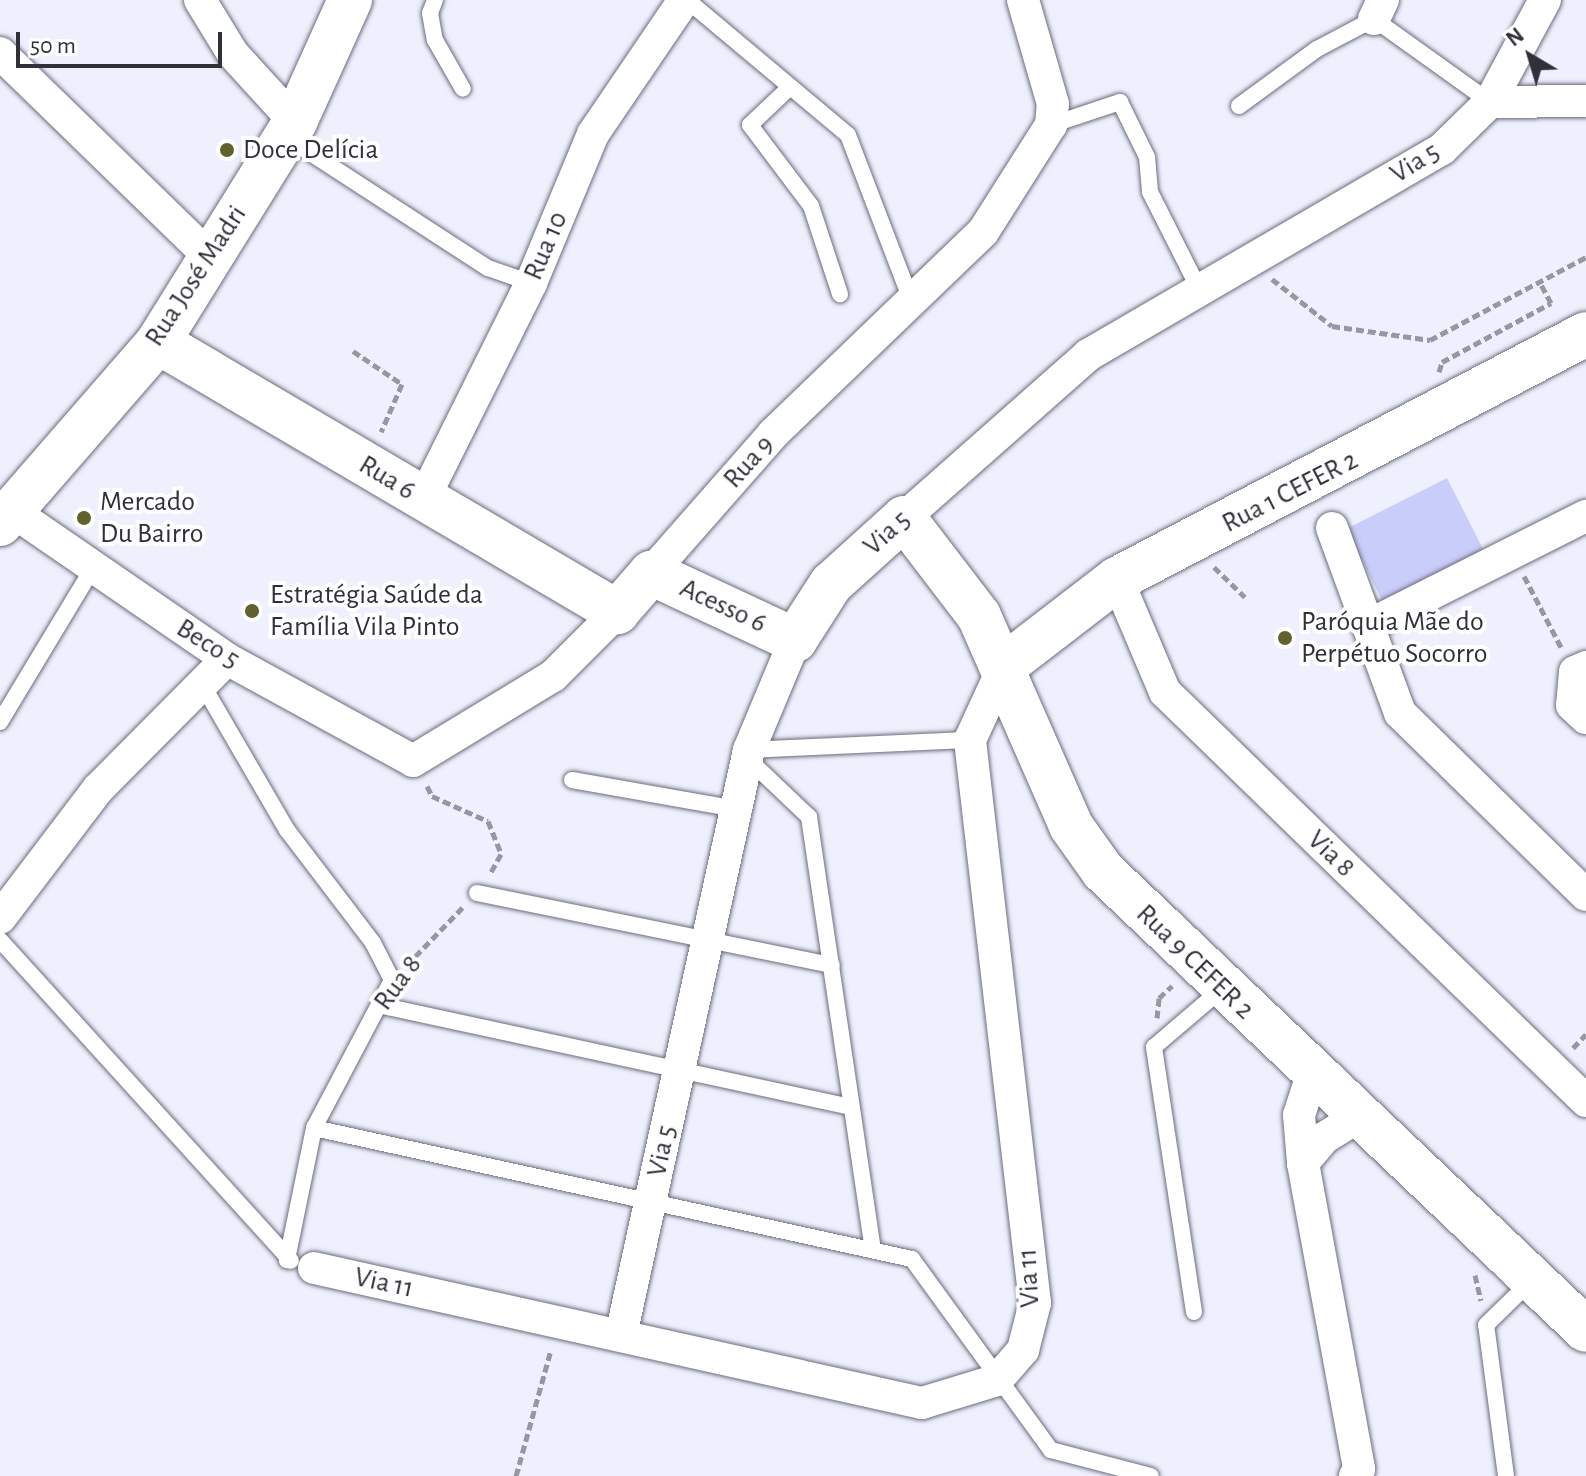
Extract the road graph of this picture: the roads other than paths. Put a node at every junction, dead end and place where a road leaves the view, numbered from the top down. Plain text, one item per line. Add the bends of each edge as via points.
1 (200, 0) edge
2 (350, 0) edge
3 (435, 0) edge
4 (685, 0) edge
5 (1023, 0) edge
6 (1545, 0) edge
7 (1378, 9) edge
8 (0, 53) edge
9 (790, 87) junction
10 (463, 89) dead end
11 (1586, 101) edge
12 (1490, 102) junction
13 (1239, 106) dead end
14 (1051, 125) junction
15 (291, 129) junction
16 (209, 256) junction
17 (531, 283) junction
18 (1199, 289) junction
19 (840, 294) dead end
20 (912, 303) junction
21 (1586, 334) edge
22 (158, 342) junction
23 (423, 500) junction
24 (1586, 516) edge
25 (6, 518) edge
26 (904, 518) junction
27 (1332, 528) dead end
28 (93, 568) junction
29 (651, 573) junction
30 (1117, 579) junction
31 (617, 612) junction
32 (1369, 625) junction
33 (795, 640) junction
34 (227, 659) junction
35 (1004, 666) junction
36 (1580, 670) edge
37 (202, 684) junction
38 (1586, 718) edge
39 (0, 722) edge
40 (970, 740) junction
41 (748, 754) junction
42 (413, 761) joint
43 (572, 780) dead end
44 (736, 809) junction
45 (477, 893) road end
46 (1586, 895) edge
47 (0, 918) edge
48 (0, 940) edge
49 (707, 941) junction
50 (832, 965) junction
51 (1222, 989) junction
52 (379, 1005) junction
53 (679, 1072) junction
54 (1312, 1075) junction
55 (1586, 1101) edge
56 (851, 1107) junction
57 (1357, 1117) junction
58 (314, 1128) junction
59 (1303, 1163) junction
60 (651, 1199) junction
61 (873, 1248) junction
62 (301, 1264) junction
63 (1533, 1280) junction
64 (1194, 1312) dead end
65 (1586, 1330) edge
66 (621, 1335) junction
67 (997, 1380) junction
68 (1151, 1476) edge
69 (1355, 1476) edge
70 (1506, 1476) edge

1 - 15 street via 233,54
2 - 15 street, Rua José Madri
3 - 10 lane via 430,13 435,40
4 - 9 lane
4 - 17 street, Rua 10 via 593,134
5 - 14 street via 1053,104
6 - 12 street, Via 5
7 - 12 lane
7 - 13 lane
8 - 16 street
9 - 19 lane via 750,125 811,206
9 - 20 lane via 848,135
11 - 12 street
12 - 18 street, Via 5 via 1442,149
14 - 18 lane via 1120,102 1147,157 1150,192
14 - 20 street, Rua 9 via 983,232
15 - 16 street, Rua José Madri
15 - 17 lane via 488,268
16 - 22 street, Rua José Madri
17 - 23 street, Rua 10
18 - 26 street, Via 5 via 1088,355
20 - 29 street, Rua 9 via 773,434
21 - 30 street, Rua 1 CEFER 2 via 1390,441
22 - 23 street, Rua 6
22 - 25 street, Rua José Madri
23 - 31 street, Rua 6
24 - 32 street
25 - 28 street, Beco 5
26 - 33 street, Via 5 via 831,584
26 - 35 street, Rua 9 CEFER 2 via 979,616
27 - 32 street
28 - 34 street, Beco 5
28 - 39 lane
29 - 31 street, Rua 9
29 - 33 street, Acesso 6
30 - 35 street, Rua 1 CEFER 2
30 - 55 street, Via 8 via 1165,692
31 - 42 street, Rua 9 via 553,676
32 - 46 street via 1400,713
33 - 41 street, Via 5
34 - 37 street
34 - 42 street, Beco 5
35 - 40 street
35 - 51 street, Rua 9 CEFER 2 via 1071,826 1103,871
36 - 38 street via 1572,705
37 - 47 street via 98,789
37 - 52 lane, Rua 8 via 287,830 373,943 392,980
40 - 41 lane
40 - 67 street, Via 11 via 1035,1303 1023,1350
41 - 44 street, Via 5
41 - 50 lane via 807,813
43 - 44 lane
44 - 49 street, Via 5
45 - 49 lane
48 - 62 lane
49 - 50 lane
49 - 53 street, Via 5
50 - 56 lane
51 - 54 street, Rua 9 CEFER 2
51 - 64 lane via 1154,1047
52 - 53 lane
52 - 58 lane, Rua 8
53 - 56 lane
53 - 60 street, Via 5
54 - 57 street, Rua 9 CEFER 2
54 - 59 street via 1299,1115
56 - 61 lane
57 - 59 street via 1324,1138
57 - 63 street, Rua 9 CEFER 2
58 - 60 lane
58 - 62 lane, Rua 8
59 - 69 street via 1359,1469
60 - 61 lane
60 - 66 street, Via 5
61 - 67 lane via 919,1264
62 - 66 street, Via 11
63 - 65 street, Rua 9 CEFER 2
63 - 70 lane via 1486,1325
66 - 67 street, Via 11 via 922,1403
67 - 68 lane via 1051,1450

